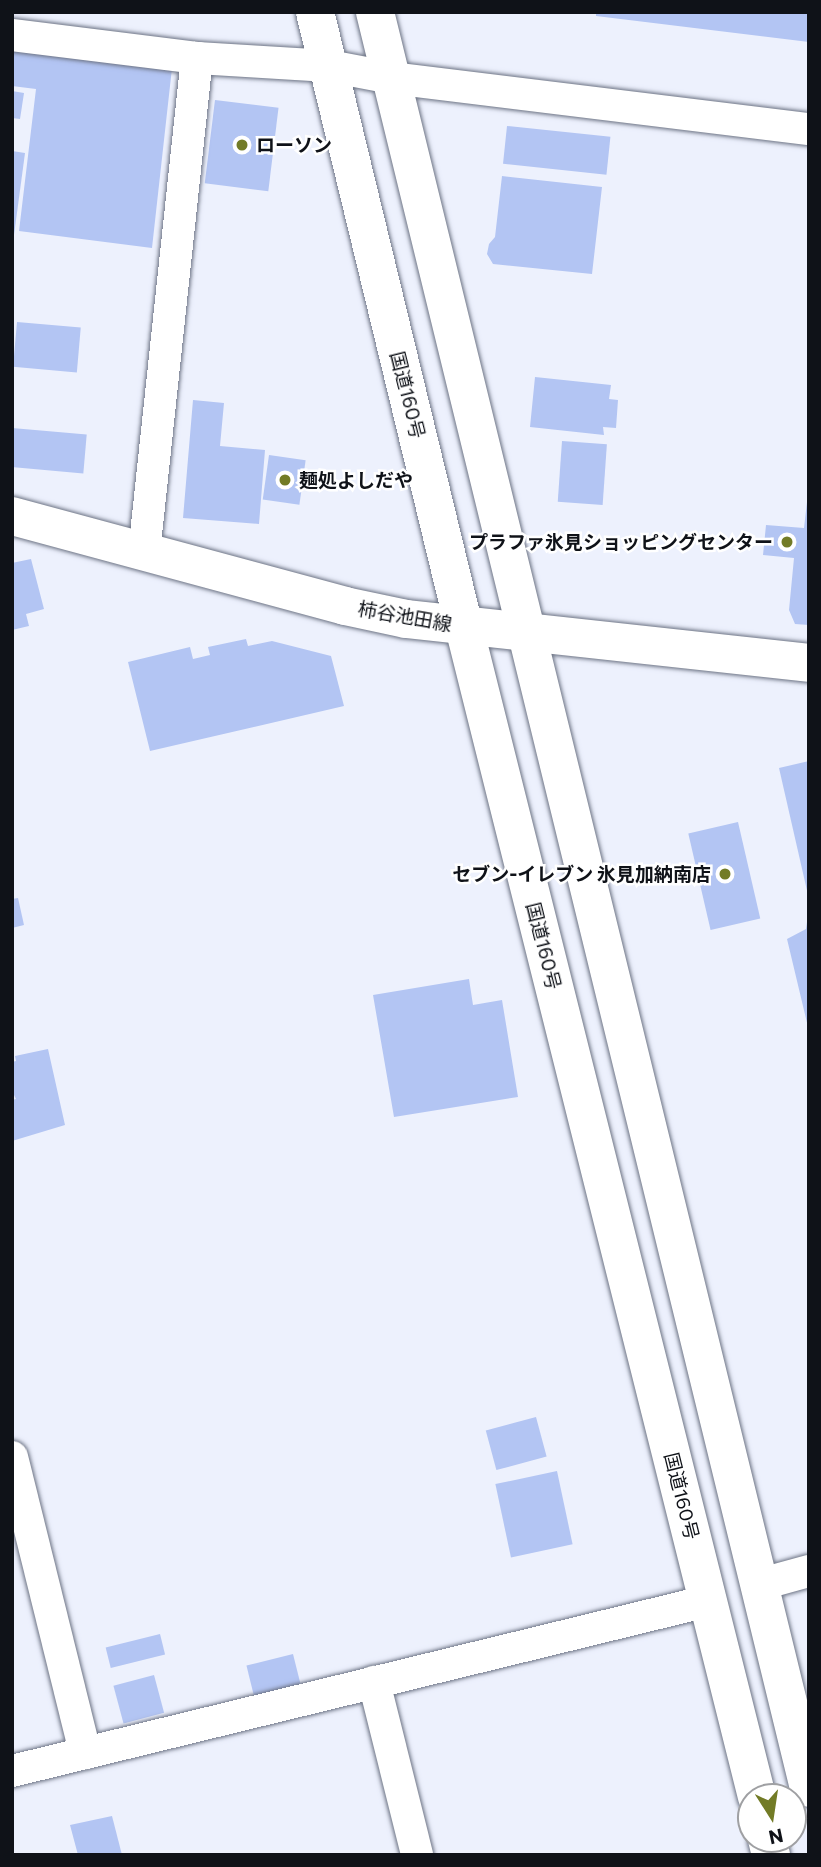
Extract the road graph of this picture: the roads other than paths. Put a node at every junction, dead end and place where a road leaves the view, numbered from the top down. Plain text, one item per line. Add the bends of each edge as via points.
1 (314, 12) edge
2 (375, 12) edge
3 (12, 35) edge
4 (197, 58) junction
5 (328, 66) junction
6 (392, 78) junction
7 (809, 129) edge
8 (12, 516) edge
9 (144, 553) junction
10 (464, 626) junction
11 (525, 632) junction
12 (809, 663) edge
13 (12, 1457) edge
14 (809, 1571) edge
15 (758, 1585) junction
16 (708, 1601) junction
17 (374, 1682) junction
18 (85, 1753) junction
19 (12, 1771) edge
20 (754, 1783) edge
21 (809, 1788) edge
22 (417, 1855) edge

1 - 5 main road, 国道160号
2 - 6 main road
3 - 4 street
4 - 5 street
4 - 9 street
5 - 6 street
5 - 10 main road, 国道160号
6 - 7 street
6 - 11 main road
8 - 9 main road, 柿谷池田線
9 - 10 main road, 柿谷池田線 via 345,606
10 - 11 main road, 柿谷池田線
10 - 16 main road, 国道160号
11 - 12 main road, 柿谷池田線
11 - 15 main road
13 - 18 street
14 - 15 street
15 - 21 main road
16 - 17 street
16 - 20 main road, 国道160号
17 - 18 street
17 - 22 street
18 - 19 street

